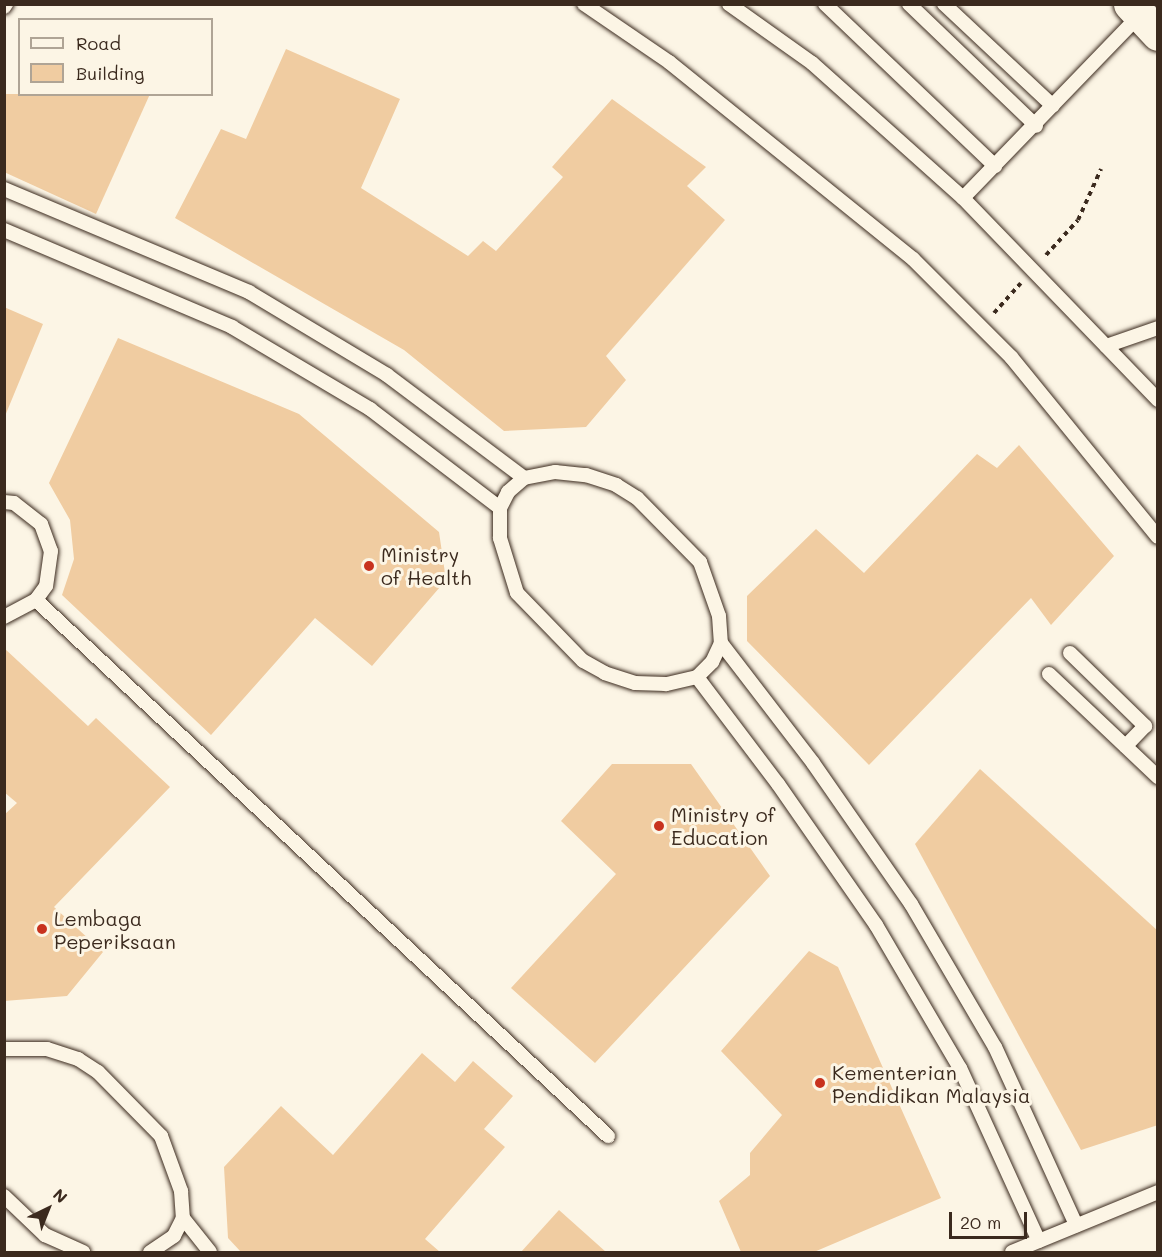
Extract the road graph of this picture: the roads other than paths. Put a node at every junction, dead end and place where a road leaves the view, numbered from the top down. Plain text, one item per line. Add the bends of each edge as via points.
1 (584, 4) edge
2 (729, 4) edge
3 (825, 4) edge
4 (909, 4) edge
5 (944, 4) edge
6 (1142, 18) edge
7 (1053, 106) junction
8 (1036, 126) junction
9 (995, 166) junction
10 (4, 189) edge
11 (963, 198) junction
12 (4, 230) edge
13 (1158, 328) edge
14 (1106, 346) junction
15 (1158, 400) edge
16 (524, 478) junction
17 (4, 502) edge
18 (500, 508) junction
19 (1158, 537) edge
20 (36, 600) junction
21 (4, 617) edge
22 (721, 643) junction
23 (1070, 652) dead end
24 (1049, 674) dead end
25 (697, 677) junction
26 (1126, 746) junction
27 (1158, 777) edge
28 (4, 1049) edge
29 (608, 1136) dead end
30 (1158, 1192) edge
31 (4, 1196) edge
32 (183, 1218) junction
33 (1076, 1225) junction
34 (1039, 1241) junction
35 (83, 1252) edge
36 (150, 1252) edge
37 (210, 1252) edge
38 (1012, 1252) edge

1 - 19 lane via 669,62 913,259 1011,357
2 - 11 lane via 812,63
3 - 9 lane
4 - 8 lane
5 - 7 lane
6 - 7 lane
7 - 8 lane
8 - 9 lane
9 - 11 lane
10 - 16 lane via 249,292 387,375
11 - 14 lane
12 - 18 lane via 232,327 370,409
13 - 14 lane
14 - 15 lane
16 - 18 lane via 508,492
16 - 22 lane via 555,472 586,475 616,485 637,498 700,562 719,616
17 - 20 lane via 14,503 41,524 51,551 46,586
18 - 25 lane via 500,538 518,593 584,661 604,673 635,682 666,684
20 - 21 lane
20 - 29 lane
22 - 25 lane via 712,662
22 - 33 lane via 813,763 911,904 995,1047
23 - 26 lane via 1145,726
24 - 26 lane
25 - 34 lane via 778,783 876,925 960,1068
26 - 27 lane
28 - 32 lane via 47,1049 78,1059 98,1072 161,1136 181,1191
30 - 33 lane
31 - 35 lane via 45,1235
32 - 36 lane via 174,1236
32 - 37 lane
33 - 34 lane
34 - 38 lane

